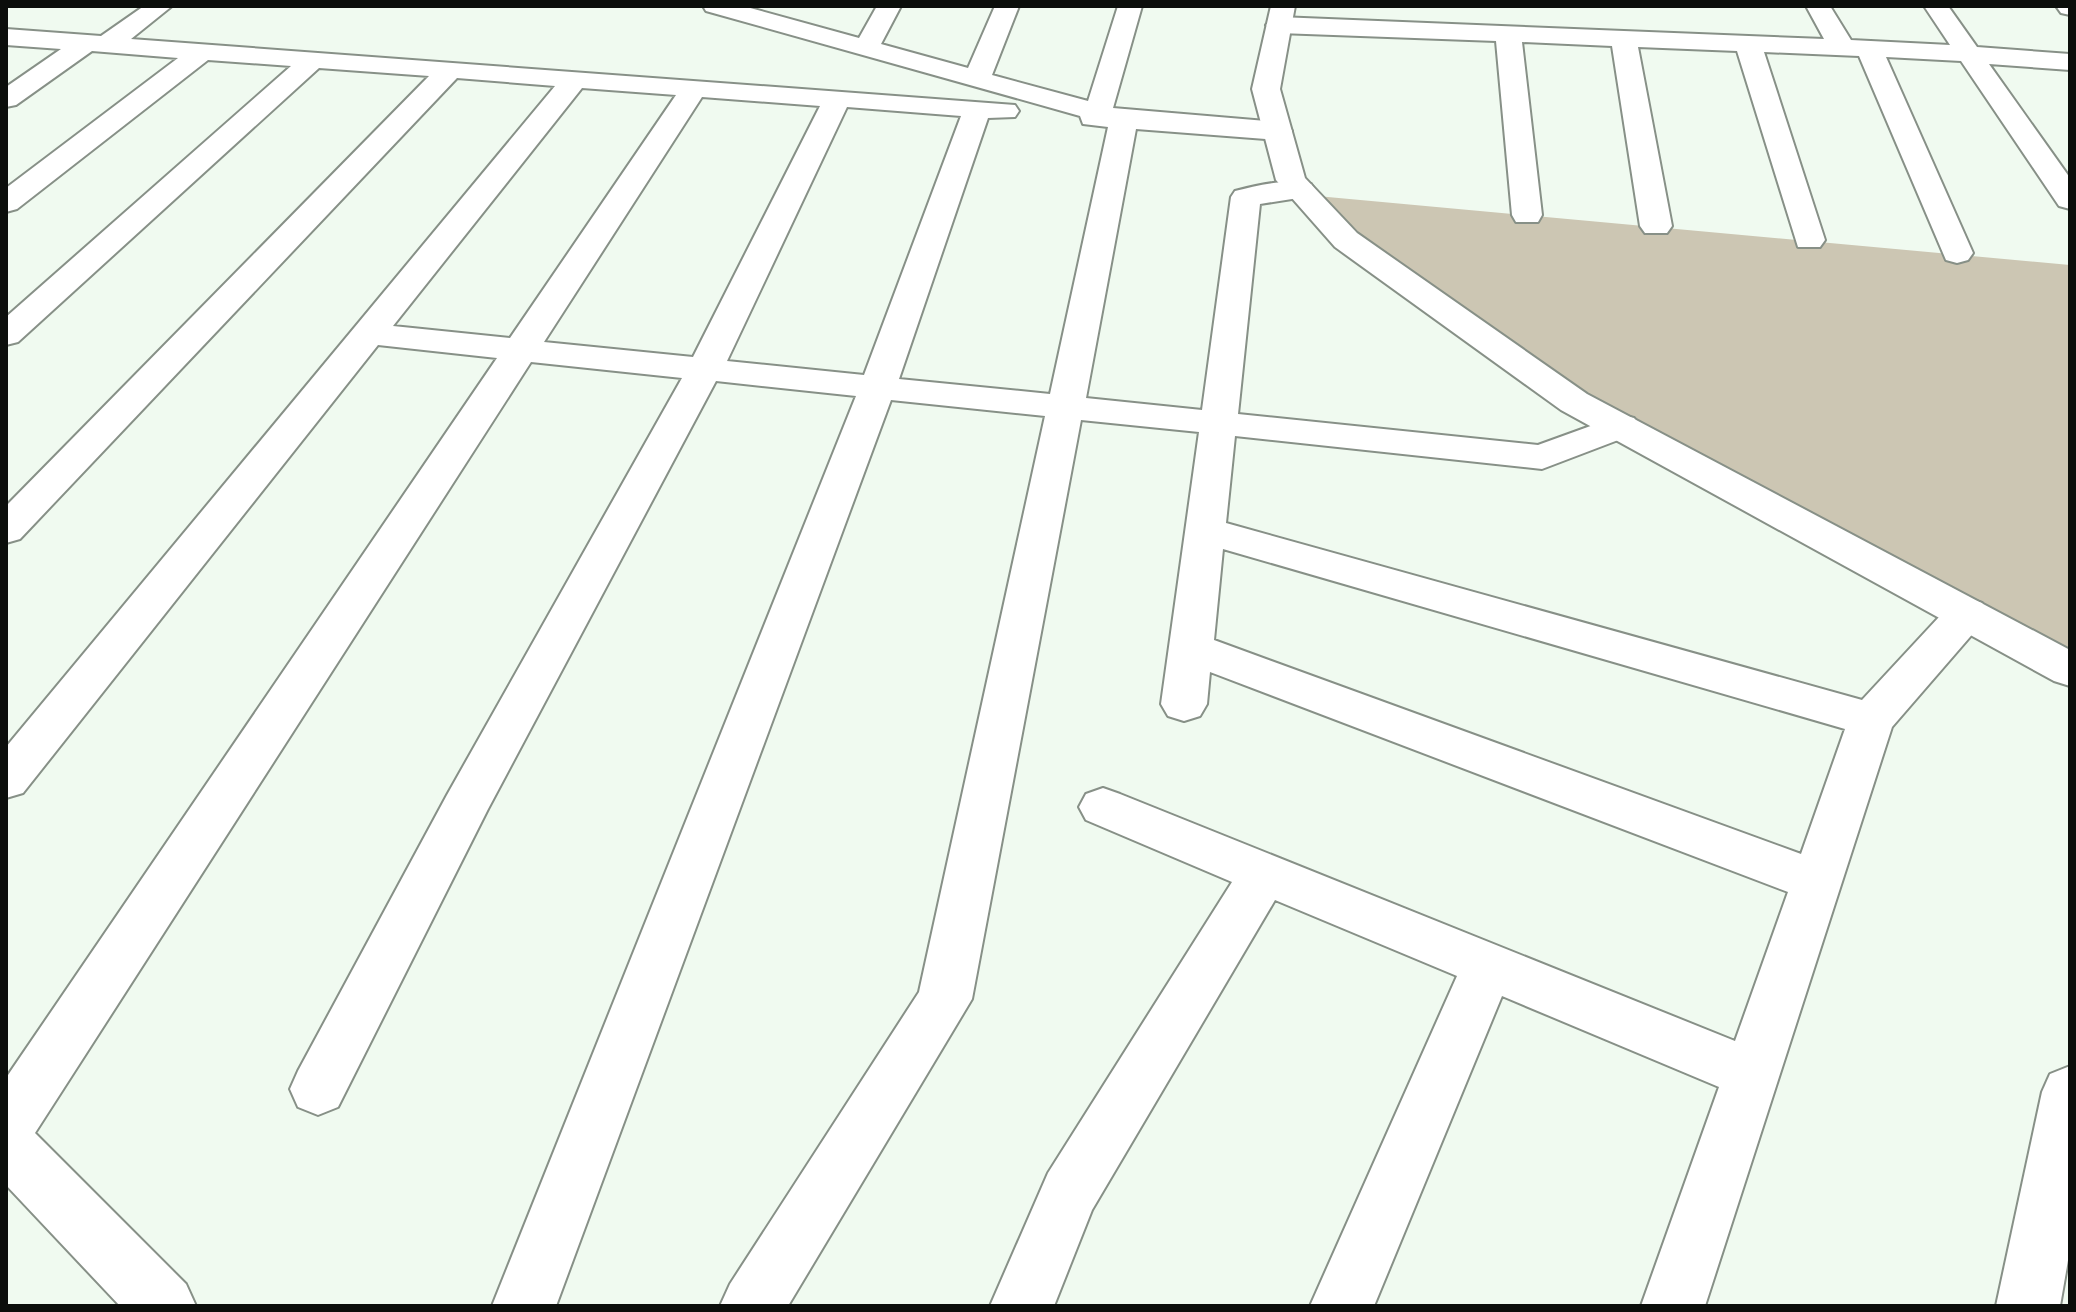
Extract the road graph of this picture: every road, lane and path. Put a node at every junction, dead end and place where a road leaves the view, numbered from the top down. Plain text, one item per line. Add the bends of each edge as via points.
1 (160, 6) edge
2 (715, 6) edge
3 (889, 6) edge
4 (1007, 6) edge
5 (1130, 6) edge
6 (1573, 6) edge
7 (1818, 6) edge
8 (1936, 6) edge
9 (762, 12) edge
10 (1281, 15) edge
11 (1705, 18) dead end
12 (1508, 33) junction
13 (1583, 36) junction
14 (6, 37) edge
15 (1623, 37) junction
16 (1717, 42) junction
17 (1748, 43) junction
18 (97, 44) junction
19 (866, 48) junction
20 (1855, 48) junction
21 (202, 52) junction
22 (1972, 54) junction
23 (313, 60) junction
24 (2070, 62) edge
25 (450, 70) junction
26 (575, 79) junction
27 (694, 88) junction
28 (977, 94) junction
29 (6, 99) edge
30 (837, 99) junction
31 (1111, 116) junction
32 (1278, 131) junction
33 (1300, 190) junction
34 (2070, 200) edge
35 (6, 203) edge
36 (1527, 215) dead end
37 (1656, 226) dead end
38 (1809, 240) dead end
39 (1957, 253) dead end
40 (368, 334) junction
41 (6, 335) edge
42 (521, 350) junction
43 (705, 369) junction
44 (878, 387) junction
45 (1066, 407) junction
46 (1218, 423) junction
47 (1621, 426) junction
48 (6, 530) edge
49 (1205, 530) junction
50 (1967, 613) junction
51 (1191, 648) junction
52 (2070, 670) edge
53 (1184, 704) dead end
54 (1871, 720) junction
55 (6, 780) edge
56 (1103, 807) dead end
57 (1264, 873) junction
58 (1816, 881) junction
59 (1488, 966) junction
60 (1752, 1074) junction
61 (318, 1089) dead end
62 (2070, 1092) edge
63 (6, 1127) edge
64 (6, 1144) edge
65 (164, 1306) edge
66 (524, 1306) edge
67 (752, 1306) edge
68 (1022, 1306) edge
69 (1342, 1306) edge
70 (1673, 1306) edge
71 (2028, 1306) edge

1 - 18 street
2 - 9 street
3 - 19 street
4 - 28 street
5 - 31 street
6 - 13 street
7 - 20 street
8 - 22 street
9 - 19 street
10 - 12 street
10 - 32 street via 1266,89
11 - 16 street
12 - 13 street
12 - 36 street
13 - 15 street
14 - 18 street
15 - 16 street
15 - 37 street
16 - 17 street
17 - 20 street
17 - 38 street
18 - 21 street
18 - 29 street
19 - 28 street
20 - 22 street
20 - 39 street
21 - 23 street
21 - 35 street
22 - 24 street
22 - 34 street
23 - 25 street
23 - 41 street
25 - 26 street
25 - 48 street
26 - 27 street
26 - 40 street
27 - 30 street
27 - 42 street
28 - 30 street
28 - 31 street
28 - 44 street
30 - 43 street
31 - 32 street
31 - 45 street
32 - 33 street via 1291,180
33 - 46 street via 1246,197
33 - 47 street via 1346,240 1574,402
40 - 42 street
40 - 55 street
42 - 43 street
42 - 63 street
43 - 44 street
43 - 61 street via 464,808
44 - 45 street
44 - 66 street
45 - 46 street
45 - 67 street via 945,999
46 - 47 street via 1542,457
46 - 49 street
47 - 50 street
49 - 51 street
49 - 54 street
50 - 52 street
50 - 54 street
51 - 53 street
51 - 58 street
54 - 58 street
56 - 57 street
57 - 59 street
57 - 68 street via 1069,1193
58 - 60 street
59 - 60 street
59 - 69 street
60 - 70 street
62 - 71 street
64 - 65 street

